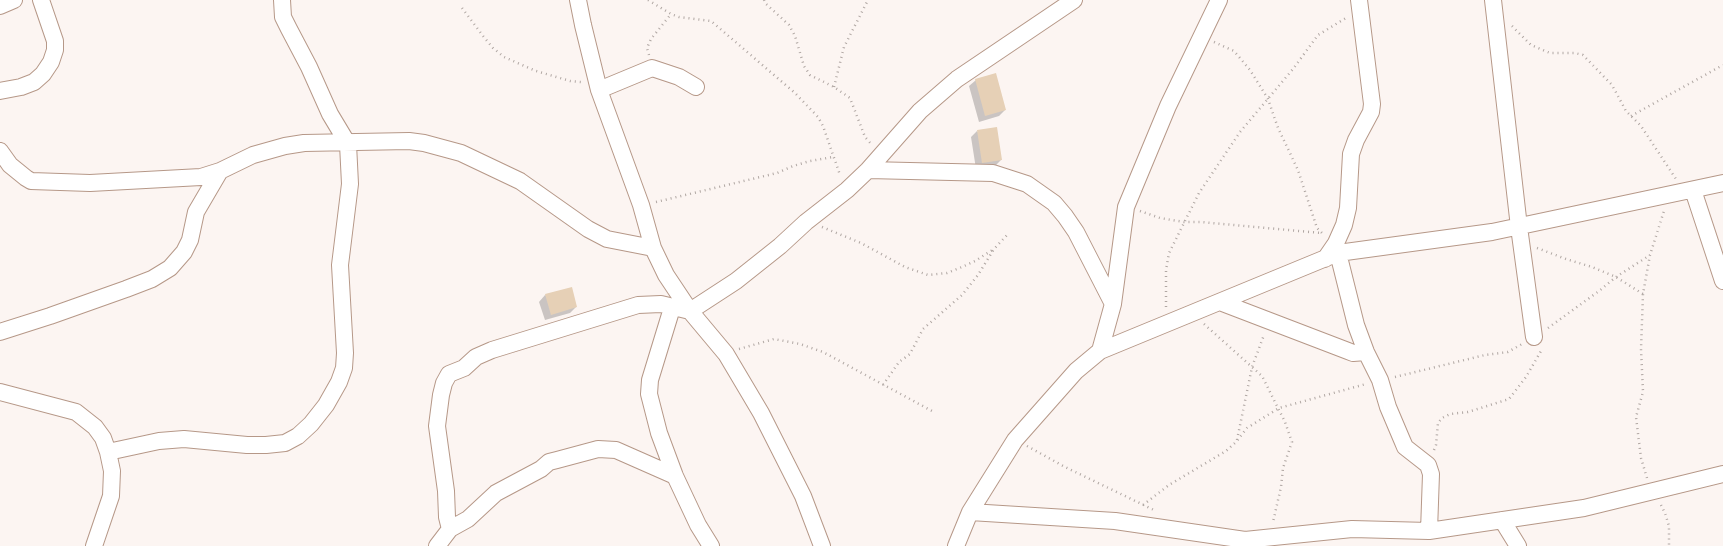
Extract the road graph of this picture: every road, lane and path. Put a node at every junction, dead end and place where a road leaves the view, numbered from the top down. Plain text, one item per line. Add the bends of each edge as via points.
1 (14, 0) edge
2 (41, 0) edge
3 (268, 0) edge
4 (282, 0) edge
5 (578, 0) edge
6 (648, 0) edge
7 (764, 0) edge
8 (868, 0) edge
9 (1219, 0) edge
10 (1493, 0) edge
11 (1359, 2) edge
12 (1066, 3) edge
13 (0, 6) edge
14 (462, 8) dead end
15 (671, 14) junction
16 (283, 17) junction
17 (1512, 26) dead end
18 (1201, 37) junction
19 (1723, 65) edge
20 (652, 68) junction
21 (598, 87) junction
22 (696, 87) dead end
23 (834, 87) junction
24 (0, 92) edge
25 (1268, 99) junction
26 (1631, 116) junction
27 (348, 144) junction
28 (0, 151) edge
29 (882, 155) junction
30 (833, 157) junction
31 (868, 170) junction
32 (220, 171) junction
33 (1723, 183) edge
34 (847, 190) junction
35 (1689, 191) junction
36 (1669, 195) junction
37 (641, 205) junction
38 (1126, 207) junction
39 (806, 222) junction
40 (1184, 222) junction
41 (1322, 233) junction
42 (1007, 235) dead end
43 (1520, 235) junction
44 (653, 248) junction
45 (994, 249) junction
46 (1333, 252) junction
47 (1723, 281) edge
48 (1643, 294) junction
49 (1220, 302) junction
50 (1113, 304) junction
51 (672, 308) junction
52 (690, 311) junction
53 (1192, 314) junction
54 (1270, 322) junction
55 (1166, 324) junction
56 (1554, 325) dead end
57 (0, 332) edge
58 (1550, 332) dead end
59 (1539, 342) joint
60 (1100, 351) junction
61 (1366, 352) junction
62 (726, 354) junction
63 (1252, 367) junction
64 (1380, 380) junction
65 (883, 385) junction
66 (0, 392) edge
67 (1279, 408) junction
68 (932, 411) dead end
69 (1015, 440) junction
70 (1236, 442) junction
71 (108, 452) junction
72 (1428, 465) junction
73 (1723, 474) edge
74 (675, 476) junction
75 (1653, 492) junction
76 (1143, 505) junction
77 (970, 512) junction
78 (1159, 513) dead end
79 (1502, 520) junction
80 (450, 529) junction
81 (1429, 531) junction
82 (1268, 538) junction
83 (1247, 543) edge
84 (94, 546) edge
85 (437, 546) edge
86 (711, 546) edge
87 (822, 546) edge
88 (956, 546) edge
89 (1518, 546) edge
90 (1669, 546) edge

1 - 13 street
2 - 24 street via 55,41 48,69 34,82
3 - 16 street
4 - 16 street
5 - 21 street
6 - 15 path
7 - 23 path via 789,25 810,75
8 - 23 path via 844,47
9 - 18 street
10 - 43 street
11 - 25 path via 1347,17 1318,36
11 - 46 street via 1372,104 1351,154 1348,208
12 - 29 street via 957,79 920,112
14 - 21 path via 504,57 536,72
15 - 20 path via 647,48
15 - 30 path via 711,21 795,93 818,117
16 - 27 street
17 - 26 path via 1531,44 1550,53 1583,55 1612,85
18 - 25 path via 1234,51
18 - 38 street
19 - 26 path
20 - 21 street
20 - 22 street
21 - 37 street
23 - 29 path via 850,98 865,137
25 - 40 path via 1240,132 1199,193
25 - 41 path via 1298,170 1317,228
26 - 35 path
27 - 32 street via 285,146 253,155
27 - 44 street via 410,142 461,153 520,181 607,239
27 - 71 street via 350,184 340,265 344,368 326,405 298,436 279,444 247,445 184,439
28 - 32 street via 10,165 26,178 36,181 90,183 176,179
29 - 31 street
30 - 34 path
30 - 37 path
31 - 34 street
31 - 50 street via 993,173 1027,184 1054,203 1065,216
32 - 57 street via 196,212 184,252 170,268 126,289
33 - 35 street
34 - 39 street
35 - 36 street
35 - 47 street
36 - 43 street
36 - 48 path via 1650,256
37 - 44 street
38 - 40 path
38 - 50 street
39 - 45 path via 861,243 905,267 928,275 962,267
39 - 52 street via 736,280
40 - 41 path
40 - 55 path via 1169,253
41 - 46 path
42 - 45 path
43 - 46 street
43 - 48 path via 1566,259 1616,277
43 - 59 street
44 - 52 street
45 - 65 path via 967,289 923,329 910,354 899,362
46 - 49 street
46 - 61 street
48 - 75 path via 1643,392 1636,417 1641,458
49 - 53 street
49 - 54 street
50 - 60 street
51 - 52 street
51 - 74 street via 648,388 659,433
51 - 80 street via 649,304 620,310 492,350 447,376 437,426
52 - 62 street
53 - 55 street
53 - 63 path
54 - 61 street via 1353,353
54 - 63 path
55 - 60 street
56 - 58 path
59 - 72 path via 1526,377 1509,399 1442,418
60 - 69 street via 1076,370
61 - 64 street
62 - 65 path via 774,339 800,344 823,352
62 - 87 street via 762,413 803,496
63 - 67 path via 1267,383
63 - 70 path
64 - 67 path
64 - 72 street via 1405,447
65 - 68 path
66 - 71 street via 76,412 95,427
67 - 70 path via 1247,428
67 - 82 path via 1292,444 1283,468
69 - 76 path
69 - 77 street
70 - 76 path
71 - 84 street via 112,471 111,496
72 - 81 street via 1431,474
73 - 75 street
74 - 80 street via 616,450 580,453 549,462 518,480
74 - 86 street
75 - 79 street via 1584,508
75 - 90 path via 1669,526
76 - 78 path
77 - 83 street via 1115,521
77 - 88 street
79 - 81 street
79 - 89 street
80 - 85 street
81 - 82 street via 1352,529
82 - 83 street

